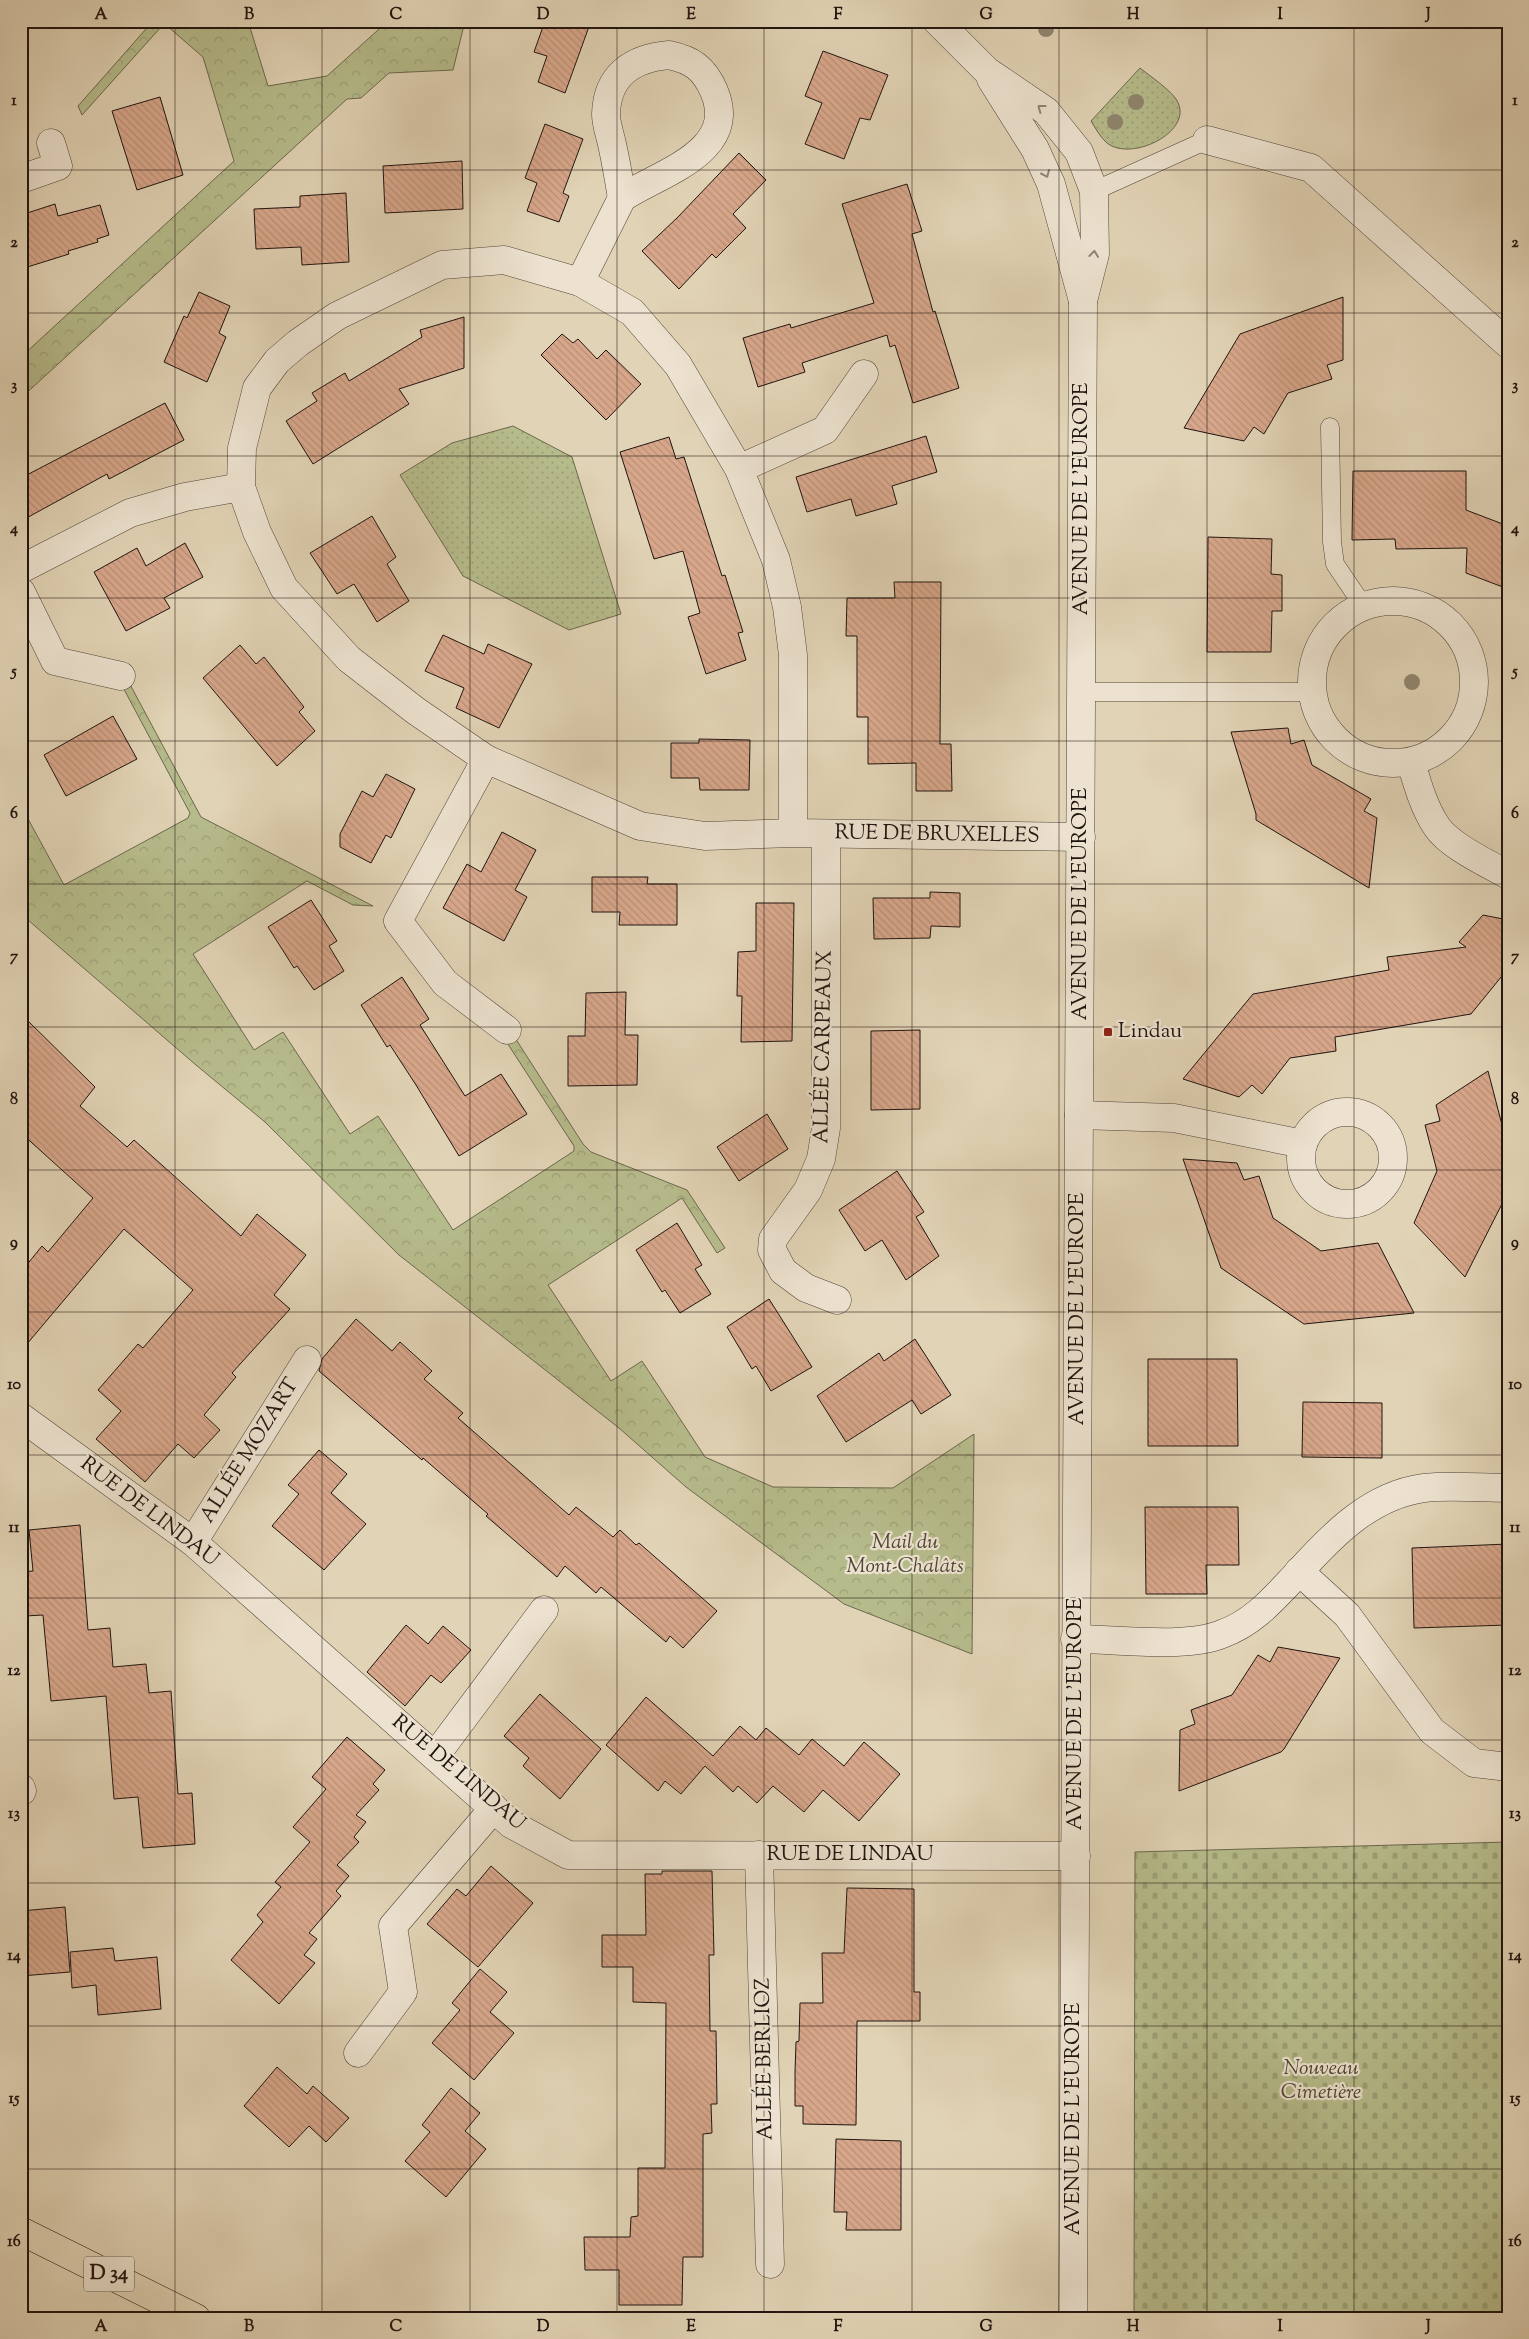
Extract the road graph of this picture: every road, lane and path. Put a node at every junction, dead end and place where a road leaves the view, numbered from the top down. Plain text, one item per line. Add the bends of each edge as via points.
1 (937, 21) edge
2 (987, 71) junction
3 (1207, 140) joint
4 (51, 142) dead end
5 (21, 180) edge
6 (1094, 191) junction
7 (622, 198) junction
8 (580, 282) junction
9 (1083, 301) junction
10 (1508, 344) edge
11 (864, 374) dead end
12 (1330, 427) dead end
13 (739, 469) junction
14 (241, 487) junction
15 (21, 569) edge
16 (21, 592) edge
17 (1364, 607) junction
18 (121, 676) dead end
19 (1082, 692) junction
20 (1313, 692) junction
21 (486, 759) junction
22 (1410, 762) junction
23 (793, 833) junction
24 (826, 834) junction
25 (1081, 837) junction
26 (1508, 875) edge
27 (506, 1030) dead end
28 (1079, 1116) junction
29 (1303, 1144) dead end
30 (837, 1300) dead end
31 (307, 1360) dead end
32 (23, 1421) edge
33 (1508, 1488) edge
34 (193, 1542) junction
35 (1299, 1571) junction
36 (544, 1610) dead end
37 (1075, 1639) junction
38 (435, 1756) junction
39 (1508, 1767) edge
40 (494, 1808) junction
41 (759, 1855) junction
42 (1076, 1856) junction
43 (358, 2053) dead end
44 (21, 2231) edge
45 (770, 2264) dead end
46 (196, 2318) edge
47 (1073, 2318) edge

1 - 2 street, AVENUE DE L'EUROPE
6 -> 2 street, AVENUE DE L'EUROPE via 1079,152 1046,111
2 -> 9 street, AVENUE DE L'EUROPE via 1035,149 1051,184
3 - 6 lane
3 - 10 street via 1311,168
4 - 5 street via 58,166
9 -> 6 street, AVENUE DE L'EUROPE via 1096,254
7 - 7 street via 690,160 712,138 719,116 717,98 704,73 688,59 669,55 649,57 631,65 617,78 609,96 606,116
7 - 8 street
8 - 13 street, RUE DE BRUXELLES via 632,312 678,365
8 - 14 street, RUE DE BRUXELLES via 504,260 442,265 337,316 277,361 257,388 242,448
9 - 19 street, AVENUE DE L'EUROPE
11 - 13 street via 825,430
12 - 17 lane via 1335,564
13 - 23 street, RUE DE BRUXELLES via 776,560 787,607 795,690
14 - 15 street via 185,496 130,513
14 - 21 street, RUE DE BRUXELLES via 257,532 284,588 349,659
16 - 18 street via 55,661
17 - 20 street via 1341,620 1324,640 1314,665
17 - 22 street via 1390,601 1416,604 1440,616 1459,635 1471,659 1474,685 1469,711 1455,734 1435,751
19 - 20 lane
19 - 25 street, AVENUE DE L'EUROPE
20 - 22 street via 1318,714 1330,733 1346,748 1366,759
21 - 23 street, RUE DE BRUXELLES via 640,826 705,836
21 - 27 street via 398,921 445,983
22 - 26 street via 1437,827 1463,849
23 - 24 street, RUE DE BRUXELLES
24 - 25 street, RUE DE BRUXELLES
24 - 30 street, ALLÉE CARPEAUX via 826,1128 820,1159 808,1190 773,1239 772,1250 783,1271 806,1288
25 - 28 street, AVENUE DE L'EUROPE
28 - 29 street via 1174,1118
28 - 37 street, AVENUE DE L'EUROPE
31 - 34 street, ALLÉE MOZART
32 - 34 street, RUE DE LINDAU
33 - 35 street via 1424,1488 1399,1494 1356,1517
34 - 38 street, RUE DE LINDAU
35 - 37 street via 1262,1612 1222,1634 1186,1642
35 - 39 street via 1347,1615 1432,1731 1474,1763
36 - 38 street
37 - 42 street, AVENUE DE L'EUROPE
38 - 40 street, RUE DE LINDAU
40 - 41 street, RUE DE LINDAU via 510,1824 568,1855
40 - 43 street via 393,1926 403,1992
41 - 42 street, RUE DE LINDAU
41 - 45 street, ALLÉE BERLIOZ
42 - 47 street, AVENUE DE L'EUROPE
44 - 46 main road, D 34

